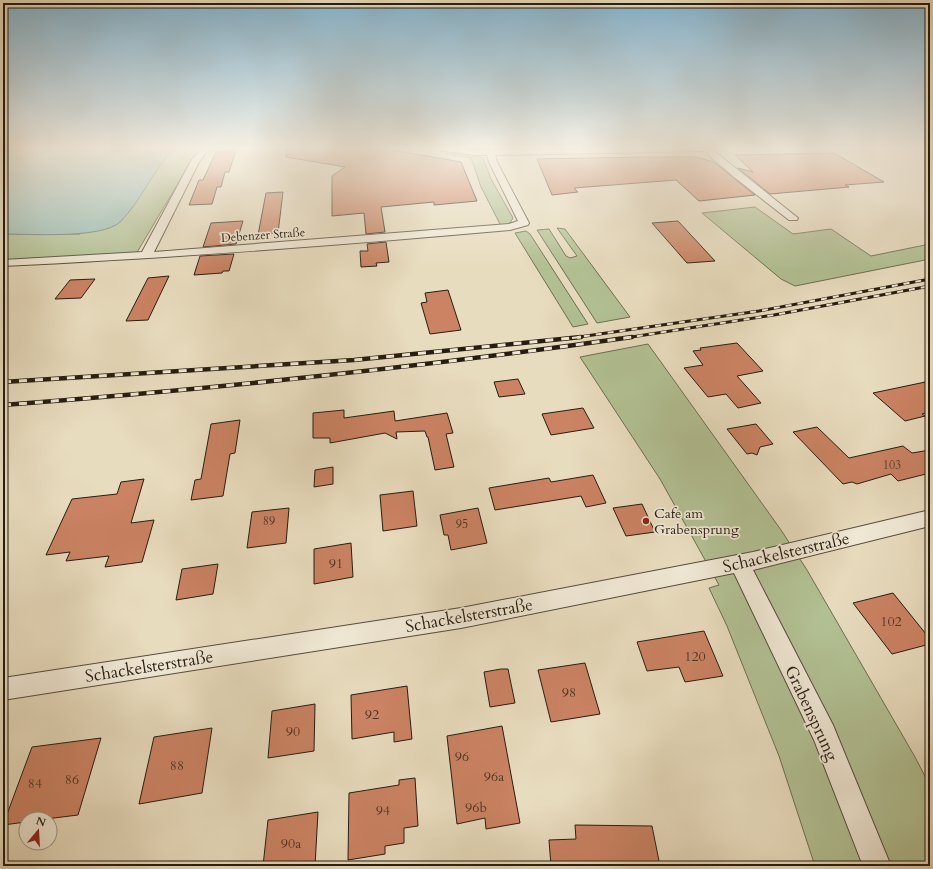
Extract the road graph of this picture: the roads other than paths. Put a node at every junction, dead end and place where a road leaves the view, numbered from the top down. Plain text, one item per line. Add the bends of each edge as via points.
1 (181, 189) edge
2 (506, 189) edge
3 (754, 189) edge
4 (793, 218) dead end
5 (146, 256) junction
6 (3, 263) edge
7 (930, 518) edge
8 (739, 564) junction
9 (3, 689) edge
10 (877, 866) edge

1 - 5 street
2 - 5 street, Debenzer Straße via 524,223 510,227 370,240
3 - 4 street
5 - 6 street, Debenzer Straße
7 - 8 street, Schackelsterstraße
8 - 9 street, Schackelsterstraße via 461,618
8 - 10 street, Grabensprung via 824,734

